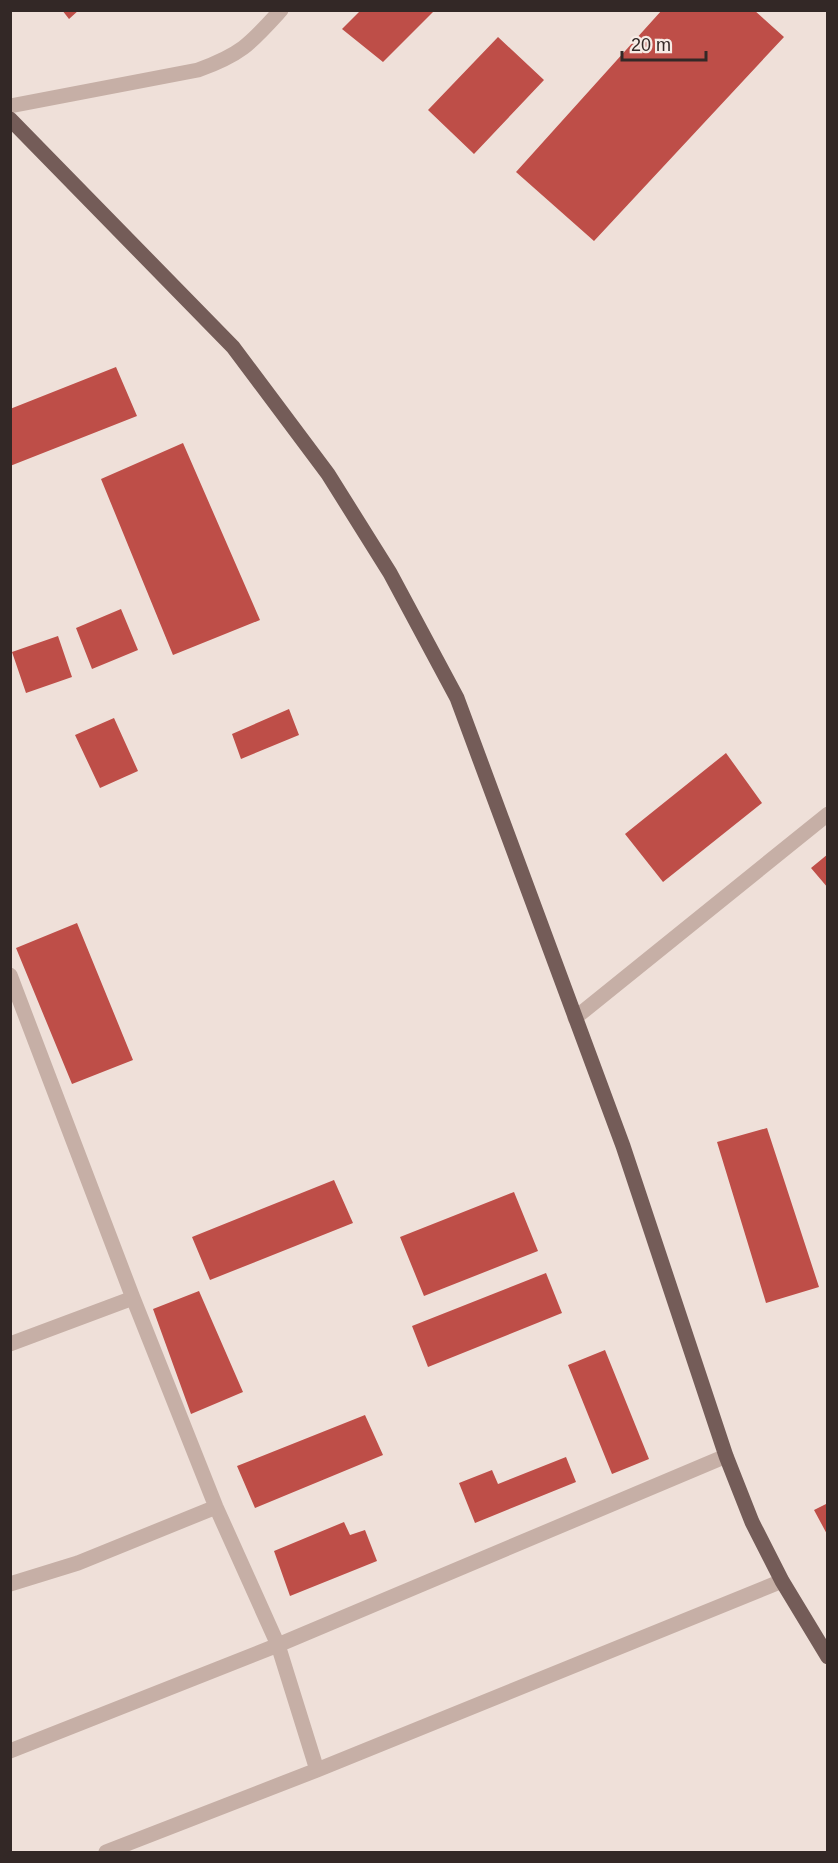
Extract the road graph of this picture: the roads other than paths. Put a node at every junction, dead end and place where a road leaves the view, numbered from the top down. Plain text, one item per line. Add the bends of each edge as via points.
1 (281, 10) edge
2 (10, 106) edge
3 (10, 120) edge
4 (828, 814) edge
5 (10, 975) edge
6 (575, 1018) junction
7 (133, 1298) junction
8 (10, 1344) edge
9 (726, 1456) junction
10 (216, 1507) junction
11 (782, 1581) junction
12 (10, 1584) edge
13 (278, 1645) junction
14 (828, 1657) edge
15 (10, 1751) edge
16 (317, 1770) junction
17 (106, 1852) edge

1 - 2 street via 245,49 198,70
3 - 6 main road via 233,347 334,483 390,573 457,698
4 - 6 street
5 - 7 street
6 - 9 main road via 623,1146
7 - 8 street
7 - 10 street
9 - 11 main road via 752,1522
9 - 13 street
10 - 12 street via 78,1563
10 - 13 street
11 - 14 main road
11 - 16 street
13 - 15 street
13 - 16 street
16 - 17 street

